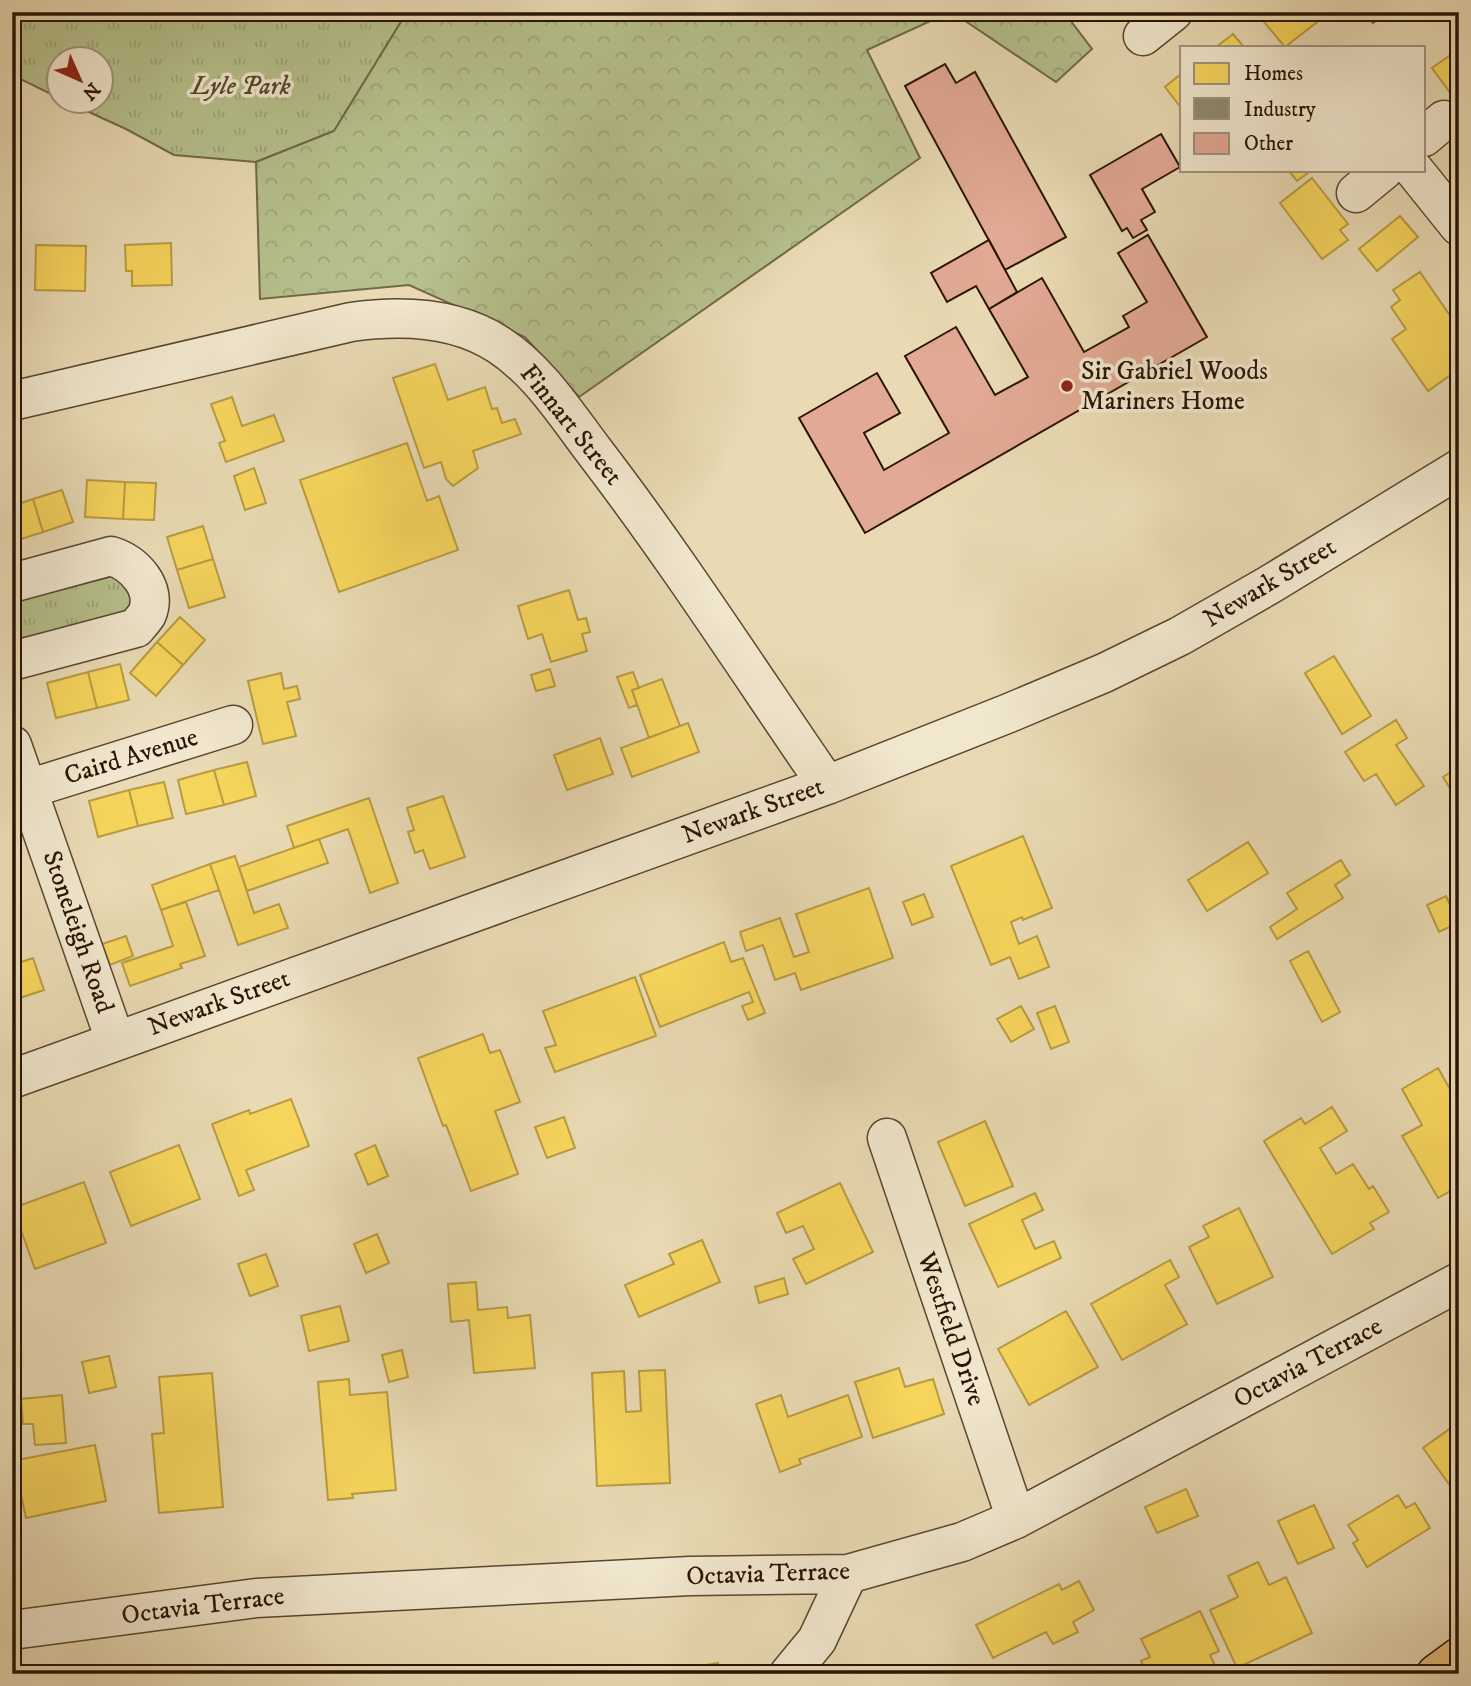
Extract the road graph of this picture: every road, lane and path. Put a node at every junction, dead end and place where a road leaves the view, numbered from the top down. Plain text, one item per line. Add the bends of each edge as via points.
1 (1173, 12) edge
2 (1143, 36) dead end
3 (1416, 172) edge
4 (1458, 225) edge
5 (12, 401) edge
6 (1459, 468) edge
7 (12, 583) edge
8 (12, 661) edge
9 (233, 725) dead end
10 (12, 745) edge
11 (827, 785) junction
12 (29, 789) junction
13 (116, 1040) junction
14 (12, 1079) edge
15 (887, 1138) dead end
16 (1459, 1282) edge
17 (1016, 1519) junction
18 (848, 1574) junction
19 (12, 1630) edge
20 (1459, 1657) edge
21 (789, 1674) edge
22 (1436, 1674) edge

1 - 2 street
3 - 4 street
5 - 11 street, Finnart Street via 351,322 428,319 477,333 499,344 539,379 621,485
6 - 11 street, Newark Street via 1170,641 1009,713
7 - 8 street via 111,556 135,569 149,594 147,613 136,628
9 - 12 street, Caird Avenue
10 - 12 street, Stoneleigh Road
11 - 13 street, Newark Street
12 - 13 street, Stoneleigh Road
13 - 14 street, Newark Street
15 - 17 street, Westfield Drive
16 - 17 street, Octavia Terrace
17 - 18 street, Octavia Terrace via 962,1542
18 - 19 street, Octavia Terrace via 690,1576 256,1598
18 - 21 street via 817,1640
20 - 22 main road

